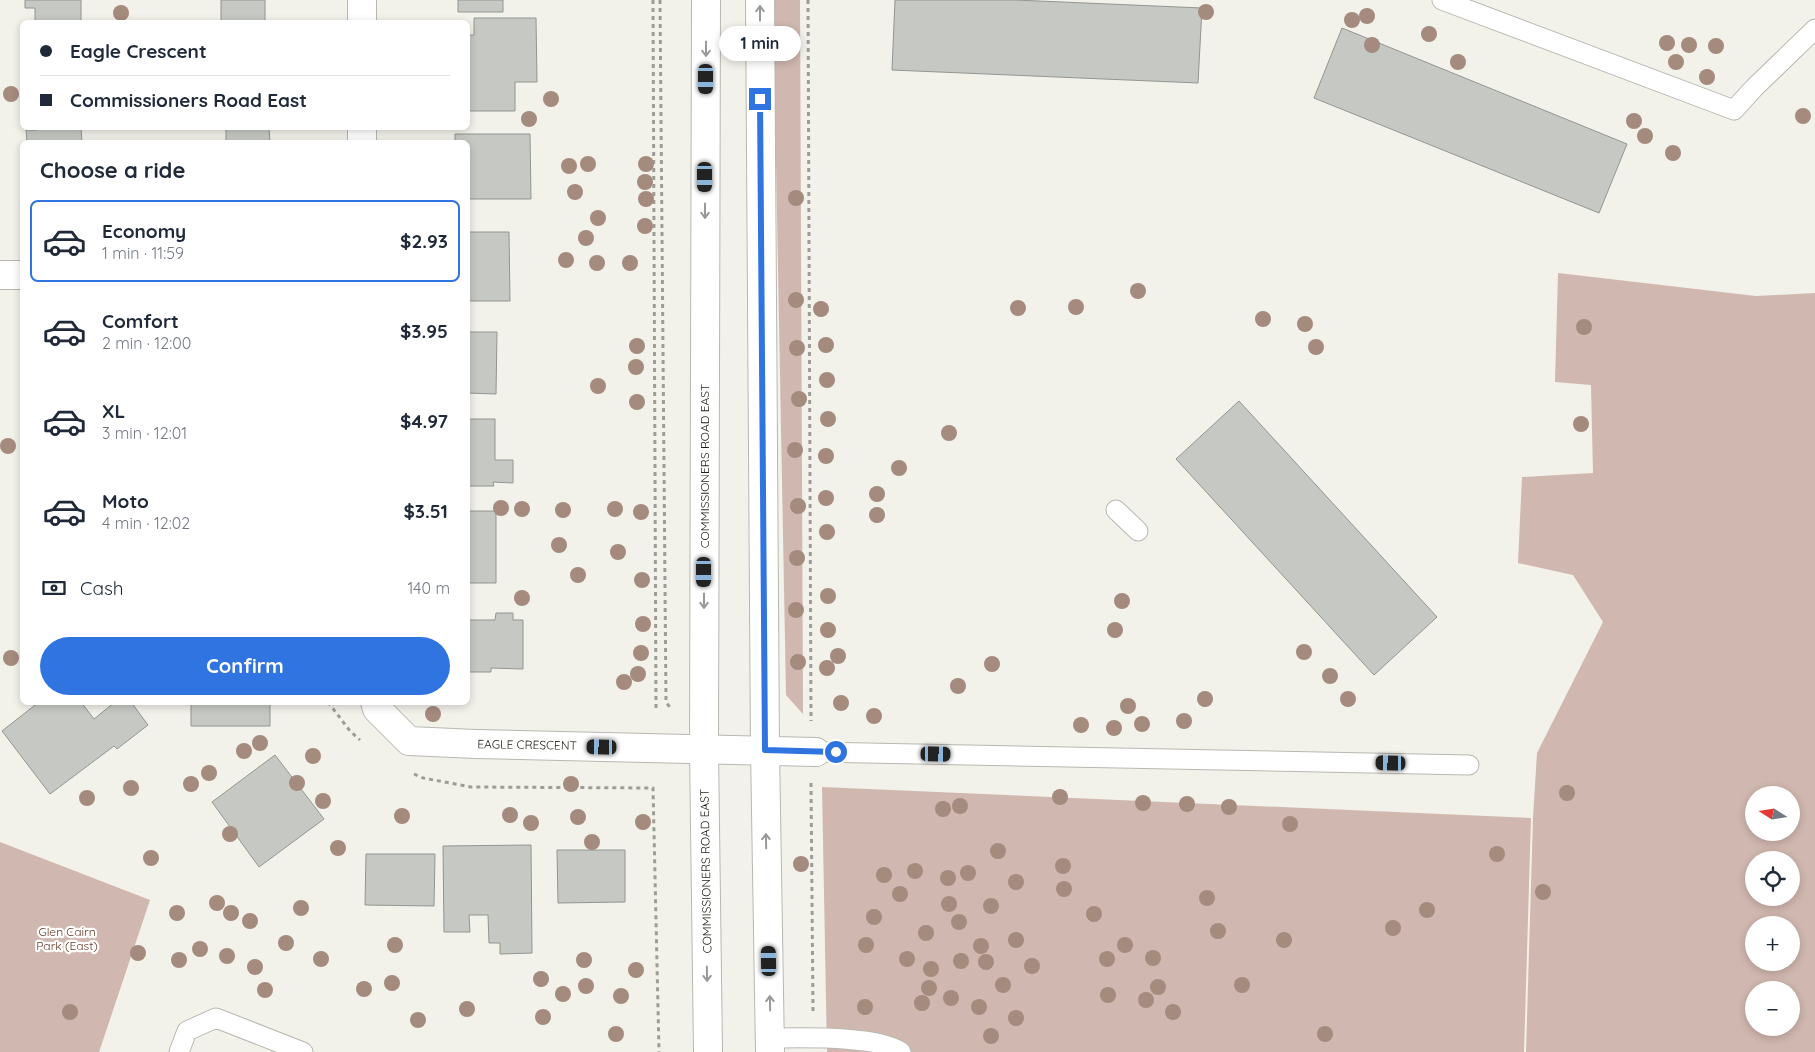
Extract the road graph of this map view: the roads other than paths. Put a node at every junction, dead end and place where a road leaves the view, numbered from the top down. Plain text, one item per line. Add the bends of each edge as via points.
1 (362, 0) edge
2 (706, 0) edge
3 (760, 0) edge
4 (1442, 0) edge
5 (362, 20) edge
6 (1815, 29) edge
7 (0, 275) edge
8 (20, 275) edge
9 (1116, 510) dead end
10 (1138, 531) dead end
11 (376, 705) edge
12 (704, 749) junction
13 (765, 750) junction
14 (814, 752) joint
15 (1469, 765) dead end
16 (770, 1045) edge
17 (294, 1050) edge
18 (179, 1052) edge
19 (708, 1052) edge
20 (901, 1052) edge

1 - 5 main road
2 -> 12 main road, COMMISSIONERS ROAD EAST
13 -> 3 main road
4 - 6 lane via 1734,110
7 - 8 main road
9 - 10 lane
11 - 12 main road, EAGLE CRESCENT via 409,740
12 - 13 main road, EAGLE CRESCENT
12 -> 19 main road, COMMISSIONERS ROAD EAST
13 - 14 main road, EAGLE CRESCENT
16 -> 13 main road
14 - 15 lane
16 - 20 lane via 813,1038 874,1042
17 - 18 lane via 216,1018 187,1030

